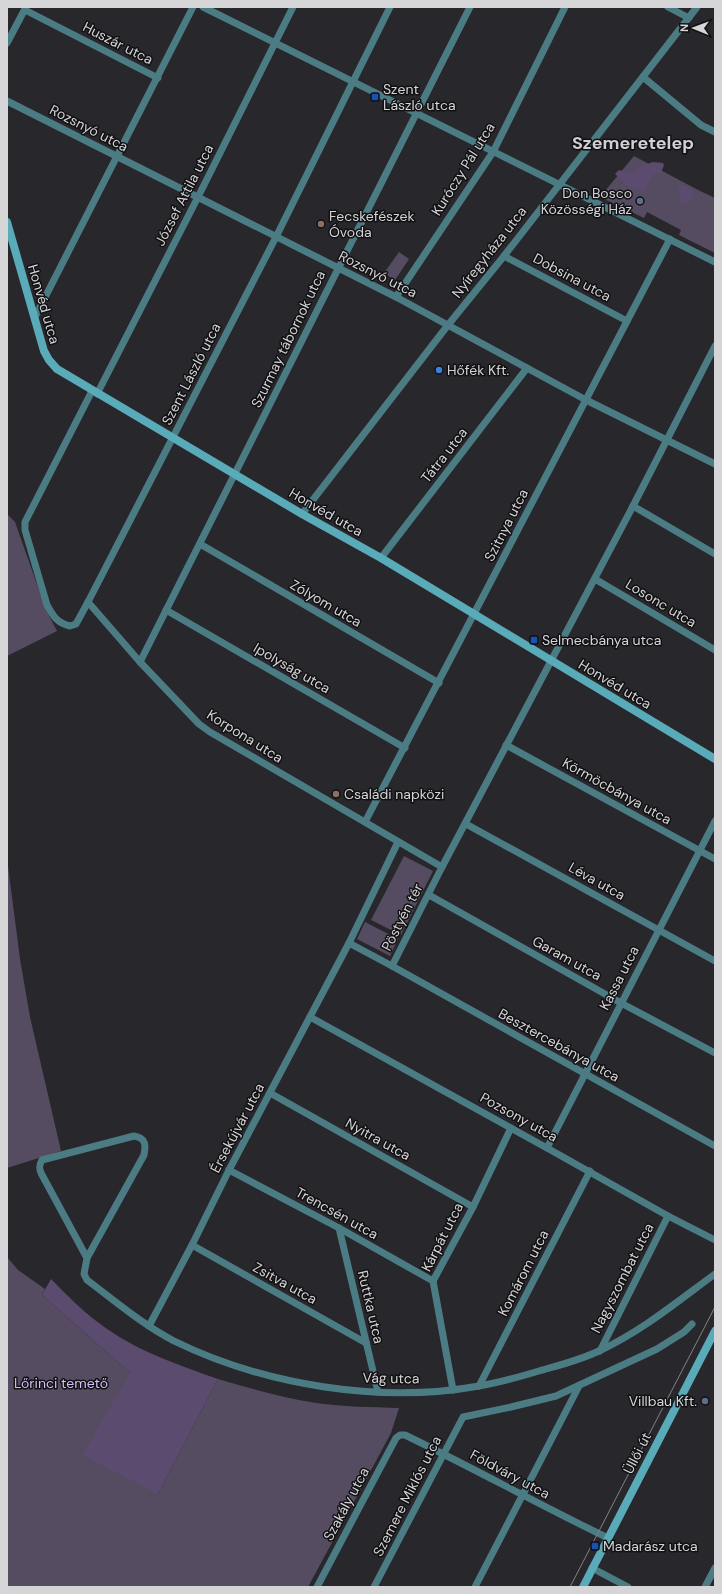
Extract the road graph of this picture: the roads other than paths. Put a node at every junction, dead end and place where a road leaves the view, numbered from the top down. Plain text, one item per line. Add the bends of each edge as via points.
1 (193, 7) edge
2 (203, 7) edge
3 (292, 7) edge
4 (390, 7) edge
5 (470, 7) edge
6 (565, 7) edge
7 (668, 7) edge
8 (697, 7) edge
9 (25, 9) edge
10 (689, 18) junction
11 (7, 43) edge
12 (275, 43) junction
13 (643, 77) junction
14 (158, 78) junction
15 (353, 81) junction
16 (7, 101) edge
17 (417, 114) junction
18 (715, 132) edge
19 (492, 152) junction
20 (117, 157) junction
21 (560, 184) junction
22 (198, 197) junction
23 (7, 222) edge
24 (276, 237) junction
25 (670, 239) junction
26 (504, 256) junction
27 (715, 262) edge
28 (338, 268) junction
29 (396, 297) junction
30 (35, 317) junction
31 (627, 321) junction
32 (448, 325) junction
33 (715, 346) edge
34 (708, 360) junction
35 (715, 364) edge
36 (527, 368) junction
37 (95, 392) junction
38 (586, 400) junction
39 (174, 438) junction
40 (666, 440) junction
41 (715, 464) edge
42 (236, 474) junction
43 (633, 506) junction
44 (302, 514) junction
45 (200, 544) junction
46 (715, 554) edge
47 (381, 558) junction
48 (594, 578) junction
49 (88, 602) junction
50 (166, 610) junction
51 (474, 615) junction
52 (715, 650) edge
53 (551, 661) junction
54 (140, 662) junction
55 (439, 683) junction
56 (506, 745) junction
57 (405, 748) junction
58 (715, 759) edge
59 (715, 821) edge
60 (365, 822) junction
61 (466, 824) junction
62 (398, 842) junction
63 (700, 851) junction
64 (715, 859) edge
65 (442, 867) junction
66 (429, 895) junction
67 (659, 930) junction
68 (349, 943) junction
69 (715, 961) edge
70 (392, 966) junction
71 (621, 1003) junction
72 (310, 1017) junction
73 (715, 1053) edge
74 (584, 1074) junction
75 (270, 1094) junction
76 (512, 1128) junction
77 (715, 1146) edge
78 (547, 1148) junction
79 (229, 1170) junction
80 (590, 1171) junction
81 (472, 1207) junction
82 (668, 1216) junction
83 (339, 1228) junction
84 (715, 1240) edge
85 (192, 1245) junction
86 (87, 1258) junction
87 (715, 1274) edge
88 (433, 1281) junction
89 (692, 1324) dead end
90 (149, 1326) junction
91 (715, 1330) edge
92 (366, 1343) junction
93 (600, 1351) junction
94 (480, 1386) junction
95 (579, 1386) junction
96 (453, 1390) junction
97 (378, 1392) junction
98 (400, 1435) joint
99 (443, 1454) junction
100 (522, 1496) junction
101 (608, 1538) junction
102 (592, 1568) junction
103 (715, 1568) edge
104 (317, 1587) edge
105 (374, 1587) edge
106 (475, 1587) edge
107 (582, 1587) edge
108 (628, 1587) edge
109 (705, 1587) edge

1 - 14 street
2 - 12 street
3 - 12 street, József Attila utca
4 - 15 street, Szent László utca
5 - 17 street, Szurmay tábornok utca
6 - 19 street, Kuróczy Pál utca
7 - 10 street
8 - 10 street, Nyíregyháza utca
9 - 11 street
9 - 14 street, Huszár utca
10 - 13 street, Nyíregyháza utca
12 - 15 street
12 - 22 street, József Attila utca
13 - 18 street via 701,124
13 - 21 street, Nyíregyháza utca
14 - 20 street
15 - 17 street
15 - 24 street, Szent László utca
16 - 20 street, Rozsnyó utca
17 - 19 street
17 - 28 street, Szurmay tábornok utca
19 - 21 street
19 - 29 street, Kuróczy Pál utca
20 - 22 street, Rozsnyó utca
20 - 30 street
21 - 25 street
21 - 26 street, Nyíregyháza utca
22 - 24 street, Rozsnyó utca
22 - 37 street, József Attila utca
23 - 30 street, Honvéd utca
24 - 28 street, Rozsnyó utca
24 - 39 street, Szent László utca
25 - 27 street
25 - 31 street, Szitnya utca
26 - 31 street, Dobsina utca
26 - 32 street, Nyíregyháza utca
28 - 29 street, Rozsnyó utca
28 - 42 street, Szurmay tábornok utca
29 - 32 street, Rozsnyó utca
30 - 37 street, Honvéd utca via 49,360 57,369
31 - 38 street, Szitnya utca
32 - 36 street, Rozsnyó utca
32 - 44 street, Nyíregyháza utca
33 - 34 street
34 - 35 street
34 - 40 street
36 - 38 street, Rozsnyó utca
36 - 47 street, Tátra utca
37 - 39 street, Honvéd utca
37 - 49 street, József Attila utca via 25,522 25,530 52,616 58,622 70,626 76,624
38 - 40 street, Rozsnyó utca
38 - 51 street, Szitnya utca
39 - 42 street, Honvéd utca
39 - 49 street, Szent László utca
40 - 41 street, Rozsnyó utca
40 - 43 street
42 - 44 street, Honvéd utca
42 - 45 street, Szurmay tábornok utca
43 - 46 street
43 - 48 street
44 - 47 street, Honvéd utca
45 - 50 street, Szurmay tábornok utca
45 - 55 street, Zólyom utca
47 - 51 street, Honvéd utca
48 - 52 street, Losonc utca
48 - 53 street
49 - 54 street, Korpona utca
50 - 54 street, Szurmay tábornok utca
50 - 57 street, Ipolyság utca
51 - 53 street, Honvéd utca
51 - 55 street, Szitnya utca
53 - 56 street
53 - 58 street, Honvéd utca
54 - 60 street, Korpona utca via 204,728
55 - 57 street, Szitnya utca
56 - 61 street
56 - 63 street, Körmöcbánya utca
57 - 60 street, Szitnya utca
59 - 63 street, Kassa utca
60 - 62 street, Korpona utca
61 - 65 street
61 - 67 street, Léva utca
62 - 65 street
62 - 68 street
63 - 64 street, Körmöcbánya utca
63 - 67 street, Kassa utca
65 - 66 street, Pöstyén tér
66 - 70 street, Pöstyén tér
66 - 71 street, Garam utca
67 - 69 street, Léva utca
67 - 71 street, Kassa utca
68 - 70 street, Pöstyén tér
68 - 72 street, Érsekújvár utca
70 - 74 street, Besztercebánya utca
71 - 73 street, Garam utca
71 - 74 street, Kassa utca
72 - 75 street, Érsekújvár utca
72 - 76 street, Pozsony utca
74 - 77 street, Besztercebánya utca
74 - 78 street, Kassa utca
75 - 79 street, Érsekújvár utca
75 - 81 street, Nyitra utca
76 - 78 street, Pozsony utca
76 - 81 street, Kárpát utca
78 - 80 street, Pozsony utca
79 - 83 street, Trencsén utca
79 - 85 street, Érsekújvár utca
80 - 82 street, Pozsony utca
80 - 94 street, Komárom utca
81 - 88 street, Kárpát utca
82 - 84 street, Pozsony utca
82 - 93 street, Nagyszombat utca
83 - 88 street, Trencsén utca
83 - 92 street, Ruttka utca
85 - 90 street, Érsekújvár utca
85 - 92 street, Zsitva utca
86 - 86 street via 144,1155 146,1146 140,1137 134,1136 42,1160 40,1164 39,1169
86 - 90 street, Vág utca via 84,1274 87,1280
87 - 93 street, Vág utca via 624,1339
88 - 96 street, Kárpát utca
89 - 95 street via 657,1349
90 - 97 street, Vág utca via 174,1341 242,1368 326,1388
91 - 101 street, Üllői út
92 - 97 street, Ruttka utca
93 - 94 street, Vág utca
94 - 96 street, Vág utca
95 - 99 street, Szemere Miklós utca via 556,1396 463,1416
95 - 100 street
96 - 97 street, Vág utca
98 - 99 street, Földváry utca via 405,1435
98 - 104 street, Szakály utca via 396,1438
99 - 100 street, Földváry utca
99 - 105 street, Szemere Miklós utca
100 - 101 street, Földváry utca
100 - 106 street
101 - 102 street, Üllői út
102 - 107 street, Üllői út
102 - 108 street
103 - 109 street

